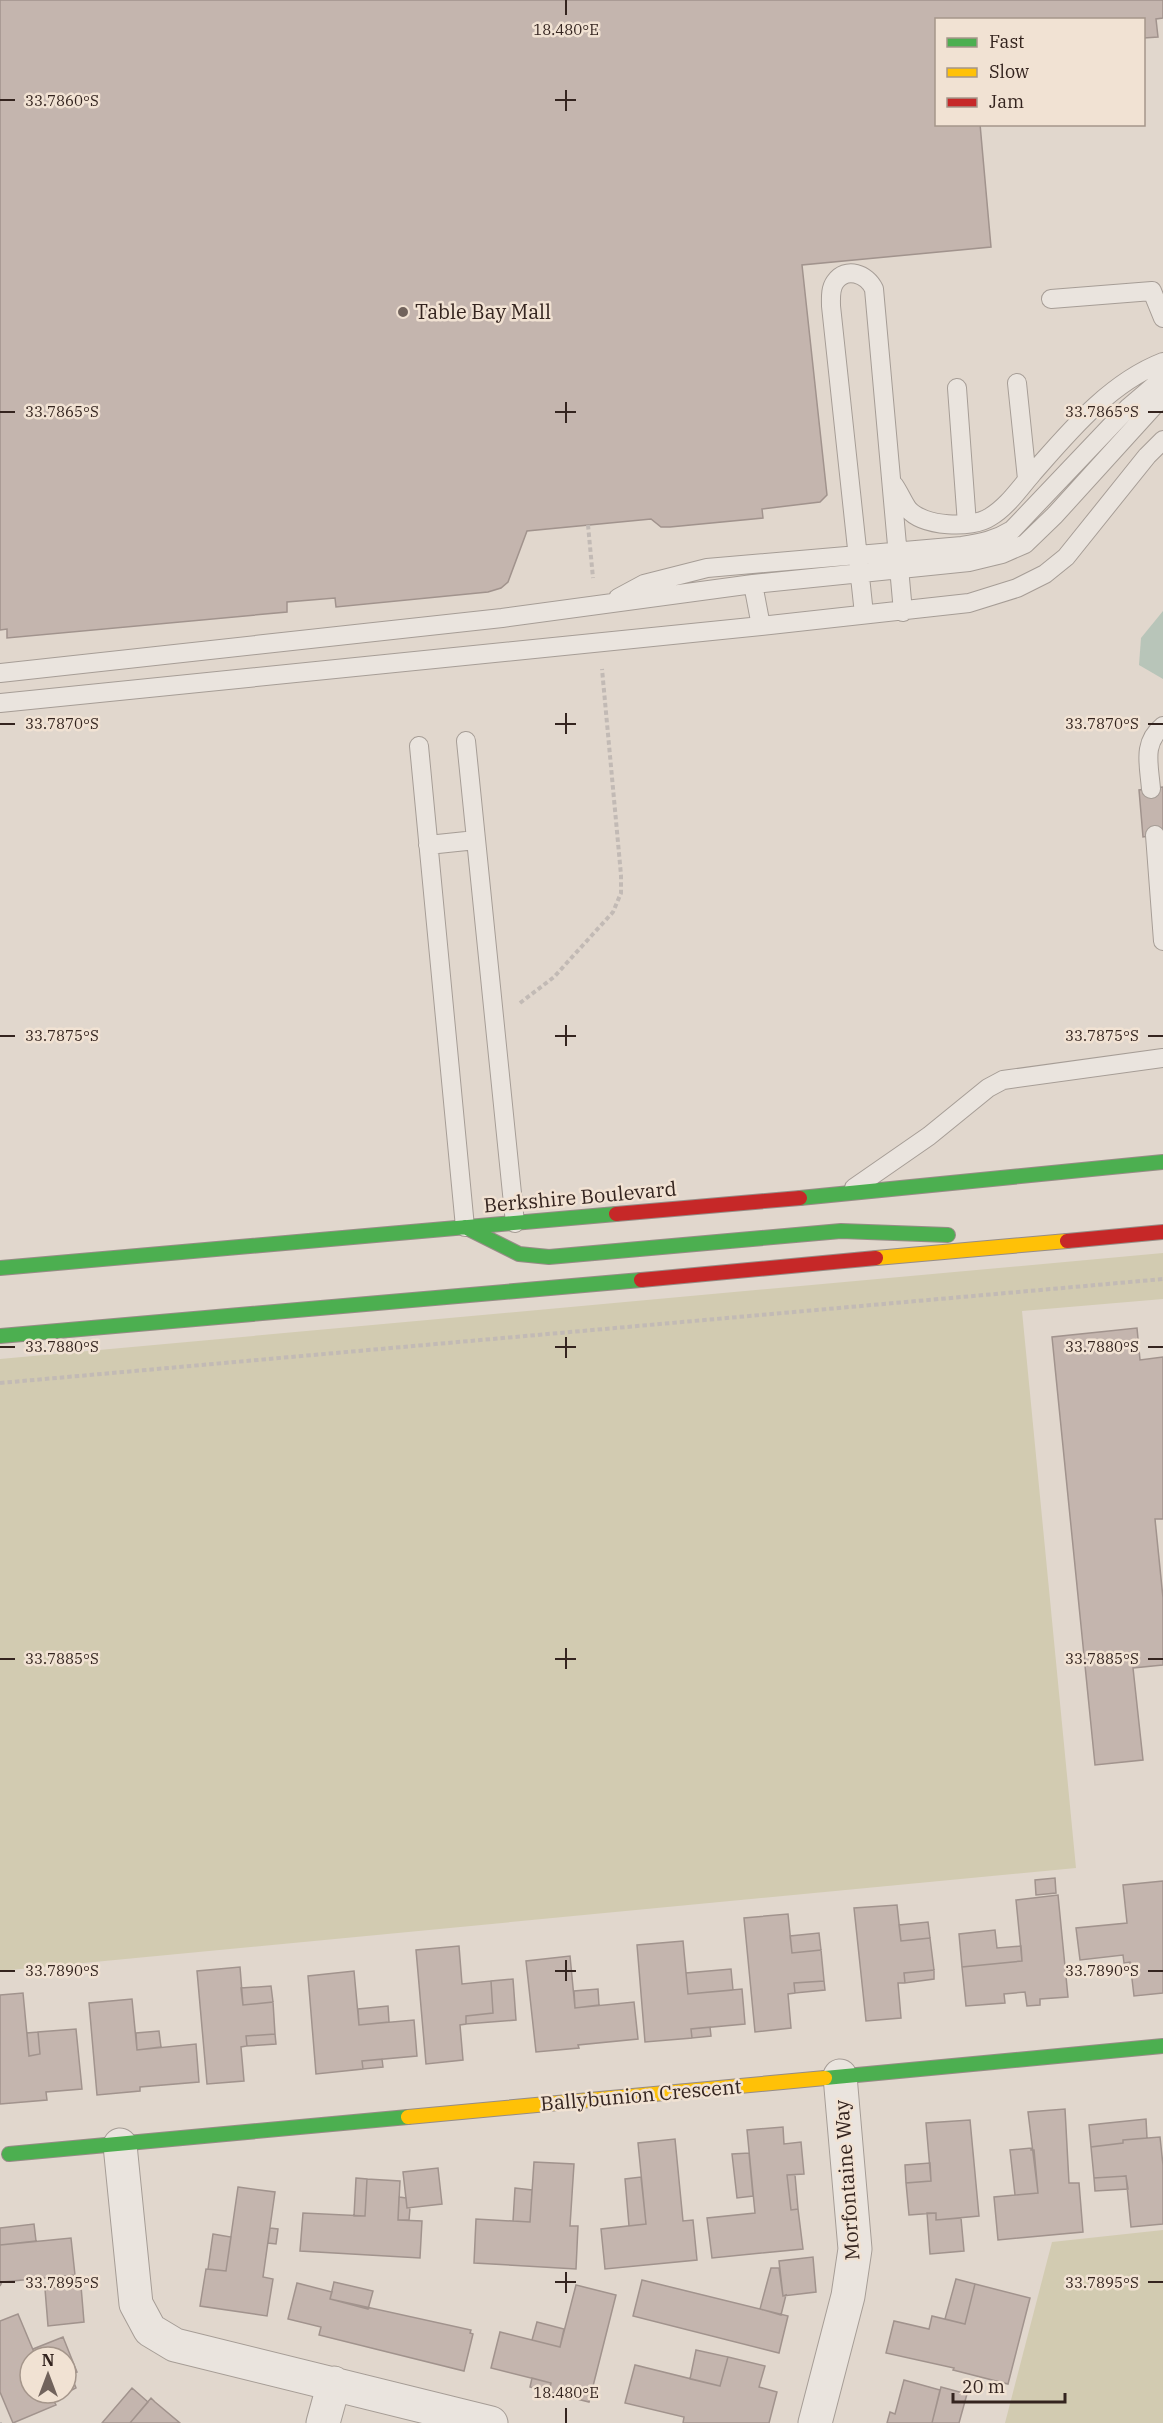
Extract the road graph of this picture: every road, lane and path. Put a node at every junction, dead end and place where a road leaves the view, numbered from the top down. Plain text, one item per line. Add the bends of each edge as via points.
1 (1051, 299) dead end
2 (1163, 318) edge
3 (1163, 362) edge
4 (1163, 378) edge
5 (1017, 383) dead end
6 (957, 388) dead end
7 (1163, 398) edge
8 (1163, 440) edge
9 (891, 478) junction
10 (1027, 479) junction
11 (967, 524) junction
12 (588, 525) dead end
13 (898, 560) junction
14 (859, 563) junction
15 (593, 579) dead end
16 (753, 584) junction
17 (605, 604) junction
18 (903, 612) junction
19 (864, 614) junction
20 (761, 627) junction
21 (254, 644) junction
22 (601, 662) dead end
23 (0, 673) edge
24 (257, 676) junction
25 (0, 703) edge
26 (1163, 726) edge
27 (466, 741) dead end
28 (419, 746) dead end
29 (1151, 789) dead end
30 (1155, 835) dead end
31 (476, 840) junction
32 (428, 845) junction
33 (1163, 941) edge
34 (517, 1006) dead end
35 (1163, 1042) edge
36 (1163, 1058) edge
37 (1138, 1061) junction
38 (1163, 1162) edge
39 (846, 1194) junction
40 (515, 1222) junction
41 (465, 1227) junction
42 (1163, 1232) edge
43 (1012, 1245) junction
44 (0, 1268) edge
45 (1163, 1279) edge
46 (0, 1336) edge
47 (0, 1383) edge
48 (1163, 2046) edge
49 (840, 2076) junction
50 (120, 2145) junction
51 (9, 2154) dead end
52 (334, 2384) junction
53 (322, 2423) edge
54 (491, 2423) edge
55 (815, 2423) edge

1 - 2 lane via 1152,291
3 - 10 lane via 1146,368 1102,400
4 - 13 lane via 1129,407 1012,531 984,543
5 - 10 lane
6 - 11 lane
7 - 13 lane via 1025,544 969,562
8 - 18 lane via 1066,557 1045,574 1017,588 969,603
9 - 11 lane via 908,509 918,517 952,525
9 - 13 lane
9 - 14 lane via 874,289 869,279 850,274 833,284 831,306
10 - 11 lane via 990,518
12 - 15 path
13 - 14 lane
13 - 18 lane
14 - 16 lane
14 - 17 lane via 707,568 644,584
14 - 19 lane
16 - 17 lane
16 - 20 lane
17 - 21 lane
18 - 19 lane
19 - 20 lane
20 - 24 lane
21 - 23 lane
21 - 24 lane
22 - 34 path via 621,893 613,912 561,969
24 - 25 lane
26 - 29 lane via 1149,742
27 - 31 lane
28 - 32 lane
30 - 33 lane
31 - 32 lane
31 - 40 lane
32 - 41 lane
35 - 37 lane via 1151,1055
36 - 37 lane
37 - 39 lane via 996,1083
38 - 39 street, Berkshire Boulevard
39 - 40 street, Berkshire Boulevard
40 - 41 street, Berkshire Boulevard
41 - 43 street via 519,1254 549,1257 841,1231 929,1233
41 - 44 street, Berkshire Boulevard
42 - 43 street
43 - 46 street
45 - 47 path
48 - 49 street, Ballybunion Crescent
49 - 50 street, Ballybunion Crescent
49 - 55 street, Morfontaine Way via 855,2249 848,2296
50 - 51 street, Ballybunion Crescent
50 - 52 street via 136,2304 150,2330 175,2345
52 - 53 street
52 - 54 street

